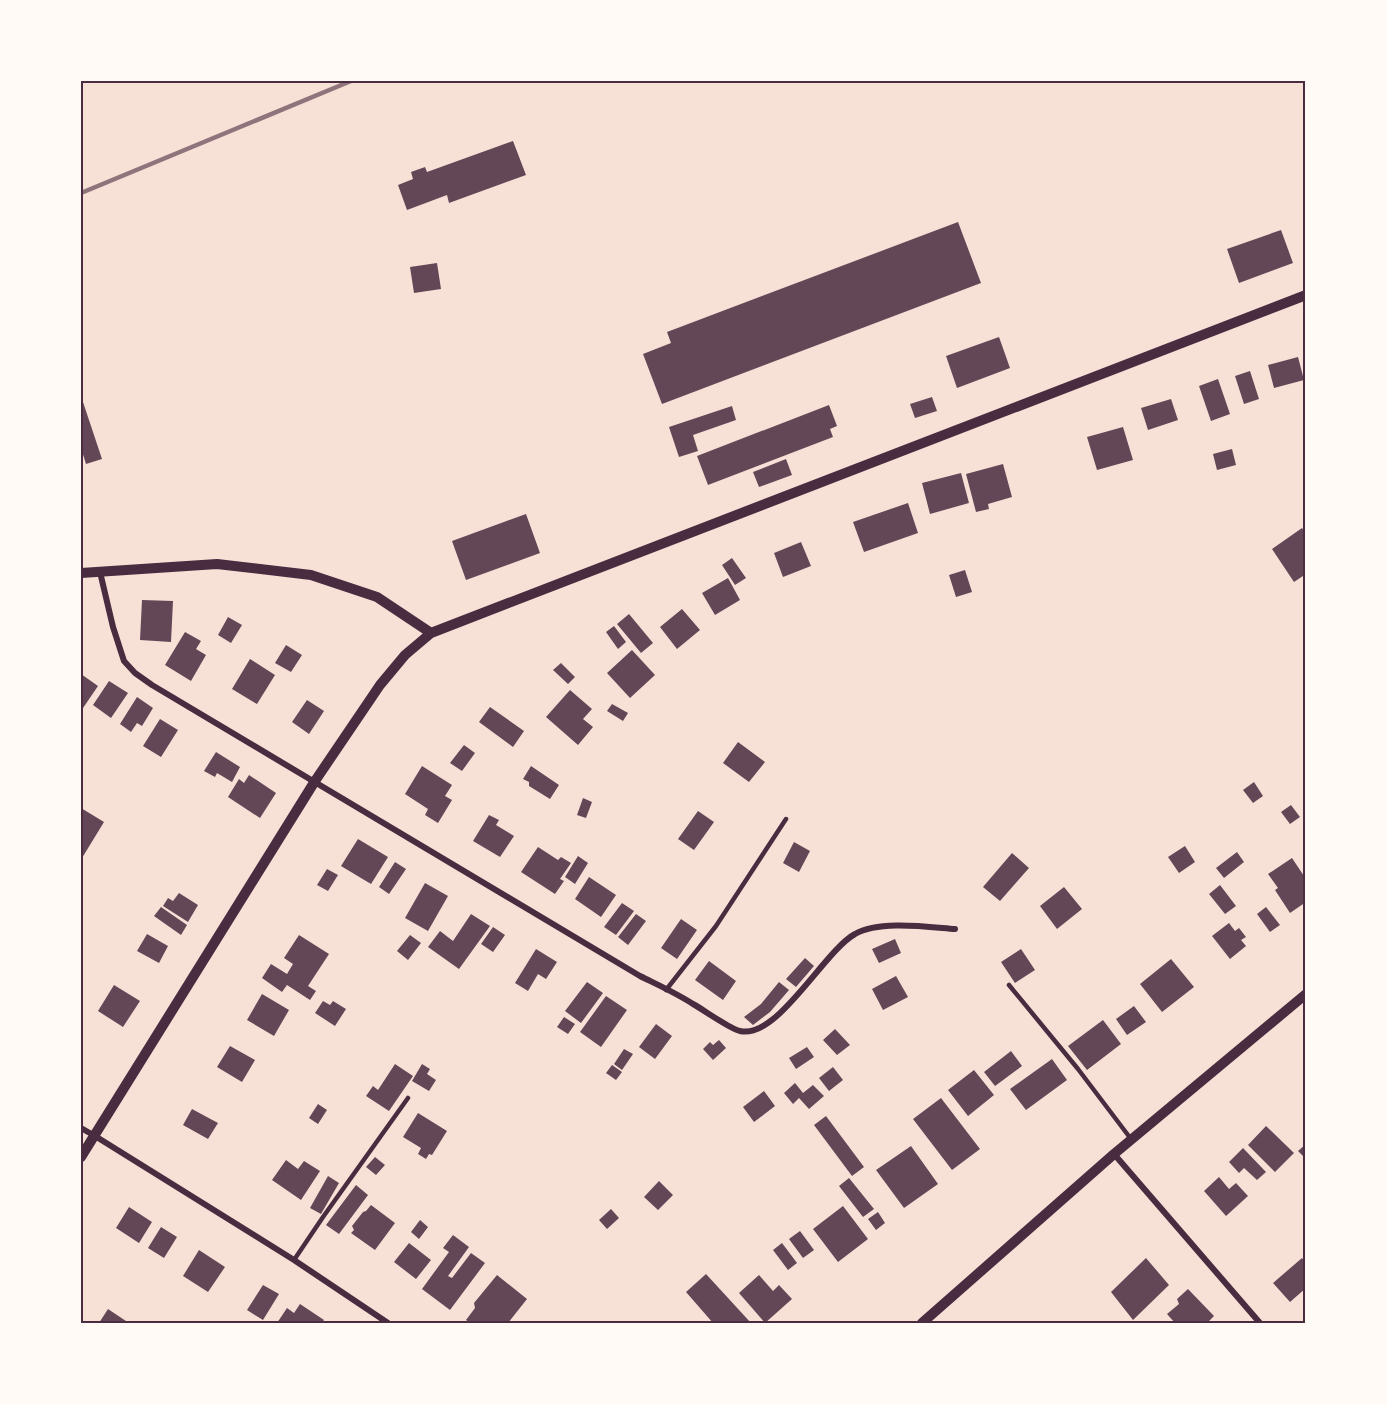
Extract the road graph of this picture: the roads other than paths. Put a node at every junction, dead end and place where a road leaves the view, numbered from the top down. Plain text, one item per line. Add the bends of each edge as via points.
1 (1306, 296) edge
2 (81, 573) edge
3 (100, 573) junction
4 (432, 633) junction
5 (315, 781) junction
6 (786, 819) dead end
7 (955, 929) dead end
8 (1009, 985) dead end
9 (666, 990) junction
10 (1306, 994) edge
11 (408, 1098) dead end
12 (81, 1128) edge
13 (95, 1136) junction
14 (1131, 1139) junction
15 (1114, 1154) junction
16 (81, 1157) edge
17 (294, 1260) junction
18 (388, 1323) edge
19 (922, 1323) edge
20 (1260, 1323) edge

1 - 4 street
2 - 3 street
3 - 4 street via 217,564 311,574 377,597
3 - 5 street via 117,643 124,661 135,673
4 - 5 street via 405,655 380,685
5 - 9 street
5 - 13 street
6 - 9 lane via 716,926
7 - 9 street via 888,926 857,932 770,1022 753,1031 739,1031
8 - 14 lane
10 - 14 street
11 - 17 lane
12 - 13 street
13 - 16 street
13 - 17 street
14 - 15 street
15 - 19 street
15 - 20 street
17 - 18 street

